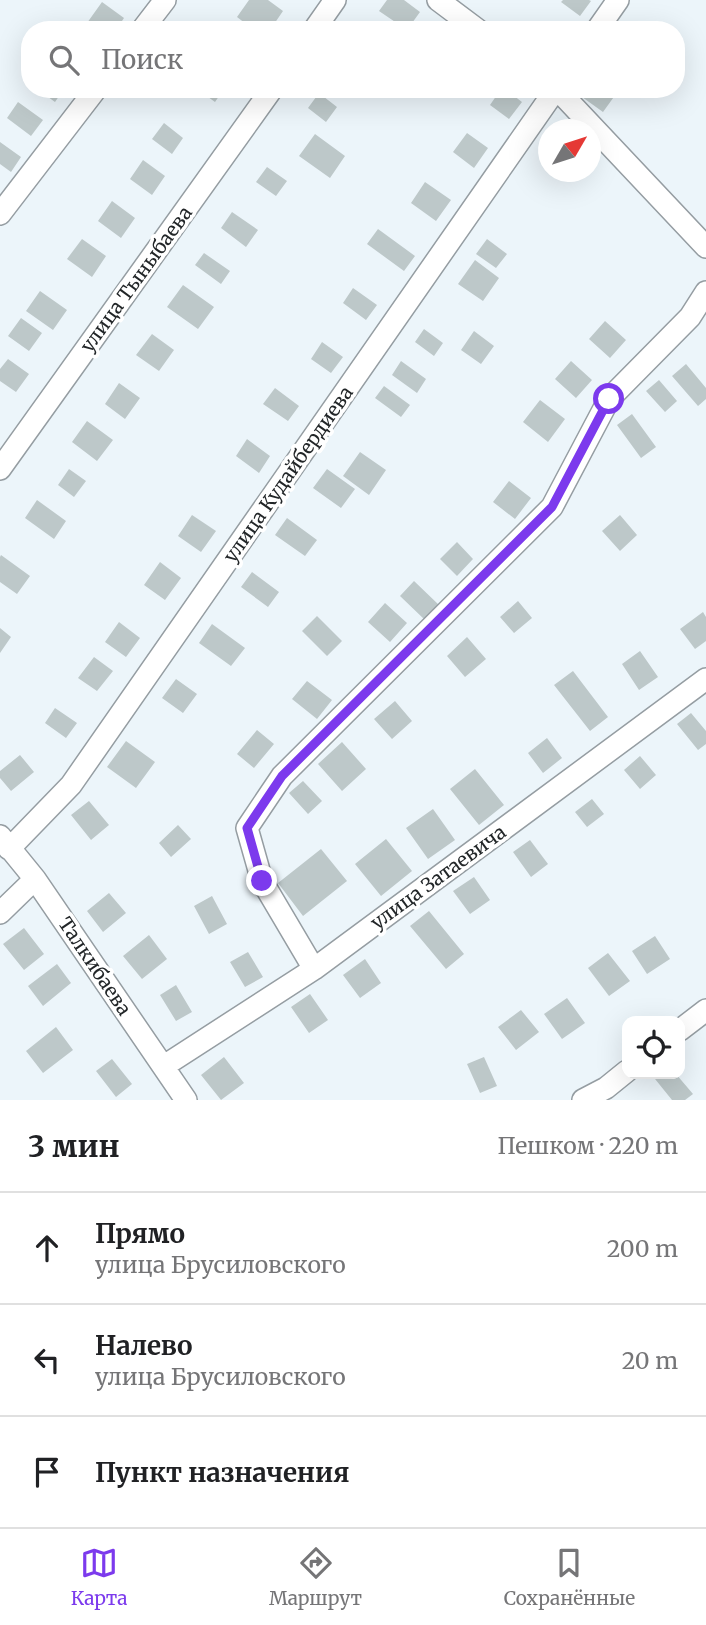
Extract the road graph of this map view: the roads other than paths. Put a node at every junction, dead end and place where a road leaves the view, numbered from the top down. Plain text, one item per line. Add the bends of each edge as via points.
1 (165, 0) edge
2 (335, 0) edge
3 (438, 0) edge
4 (618, 0) edge
5 (149, 21) edge
6 (320, 21) edge
7 (466, 21) edge
8 (603, 21) edge
9 (89, 98) edge
10 (266, 98) edge
11 (550, 98) edge
12 (565, 98) edge
13 (0, 214) edge
14 (706, 247) edge
15 (706, 292) edge
16 (0, 469) edge
17 (706, 680) edge
18 (5, 842) edge
19 (35, 879) junction
20 (0, 913) edge
21 (314, 969) junction
22 (706, 1010) edge
23 (685, 1026) edge
24 (164, 1066) junction
25 (622, 1075) edge
26 (186, 1100) edge
27 (583, 1100) edge

1 - 5 street
2 - 6 street
3 - 7 street
4 - 8 street
9 - 13 street
10 - 16 street, улица Тыныбаева
11 - 18 street, улица Кудайбердиева via 71,785
12 - 14 street
15 - 21 street via 690,317 609,399 552,507 282,776 247,828 262,881
17 - 21 street, улица Затаевича
18 - 19 street, Талкибаева
19 - 20 street
19 - 24 street, Талкибаева
21 - 24 street, улица Затаевича
22 - 23 street
24 - 26 street, Талкибаева
25 - 27 street

